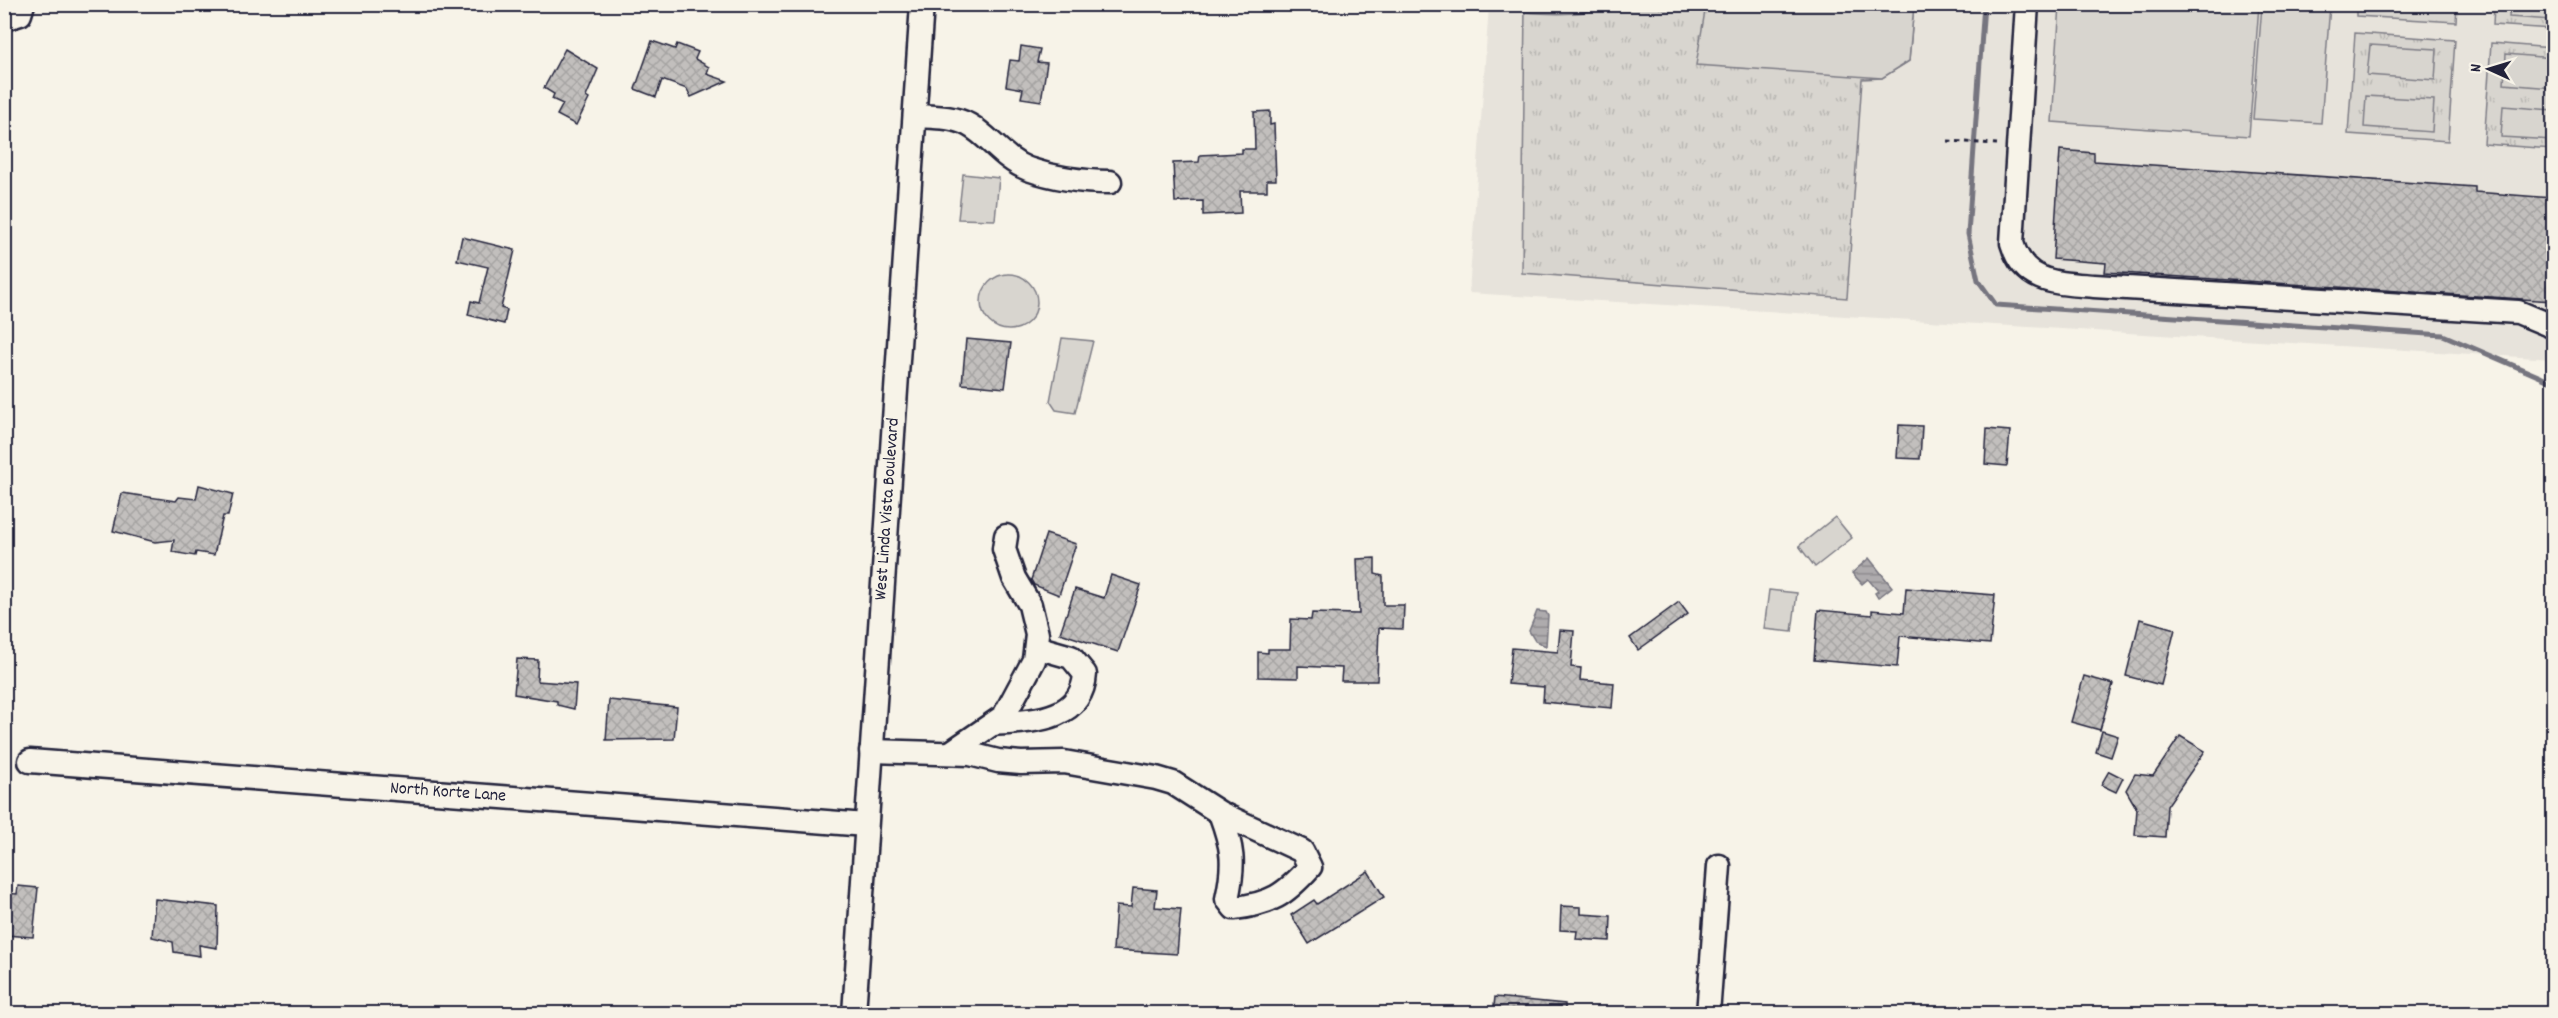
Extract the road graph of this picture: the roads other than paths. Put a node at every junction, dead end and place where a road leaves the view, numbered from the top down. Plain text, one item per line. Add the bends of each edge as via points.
1 (23, 4) edge
2 (922, 4) edge
3 (2027, 4) edge
4 (4, 19) edge
5 (915, 116) junction
6 (1110, 182) dead end
7 (2553, 327) edge
8 (1006, 536) dead end
9 (1036, 647) junction
10 (994, 724) junction
11 (871, 750) junction
12 (950, 753) junction
13 (30, 761) dead end
14 (1220, 813) junction
15 (866, 825) junction
16 (1719, 866) dead end
17 (854, 1014) edge
18 (1708, 1014) edge

1 - 4 street via 20,14
2 - 5 street, West Linda Vista Boulevard
3 - 7 street via 2012,243 2017,260 2040,278 2094,286 2518,312
5 - 6 street via 949,118 970,125 1028,169 1084,182
5 - 11 street, West Linda Vista Boulevard
8 - 9 street via 1004,549 1014,578 1030,605
9 - 10 street via 1034,660 1016,696
9 - 10 street via 1071,657 1085,674 1084,690 1074,705 1056,714
10 - 12 street
11 - 12 street
11 - 15 street, West Linda Vista Boulevard
12 - 14 street via 998,761 1064,762 1156,778 1173,783
13 - 15 street, North Korte Lane
14 - 14 street via 1302,851 1310,867 1290,890 1261,905 1234,908 1227,899 1234,869 1232,847
15 - 17 street, West Linda Vista Boulevard
16 - 18 street

